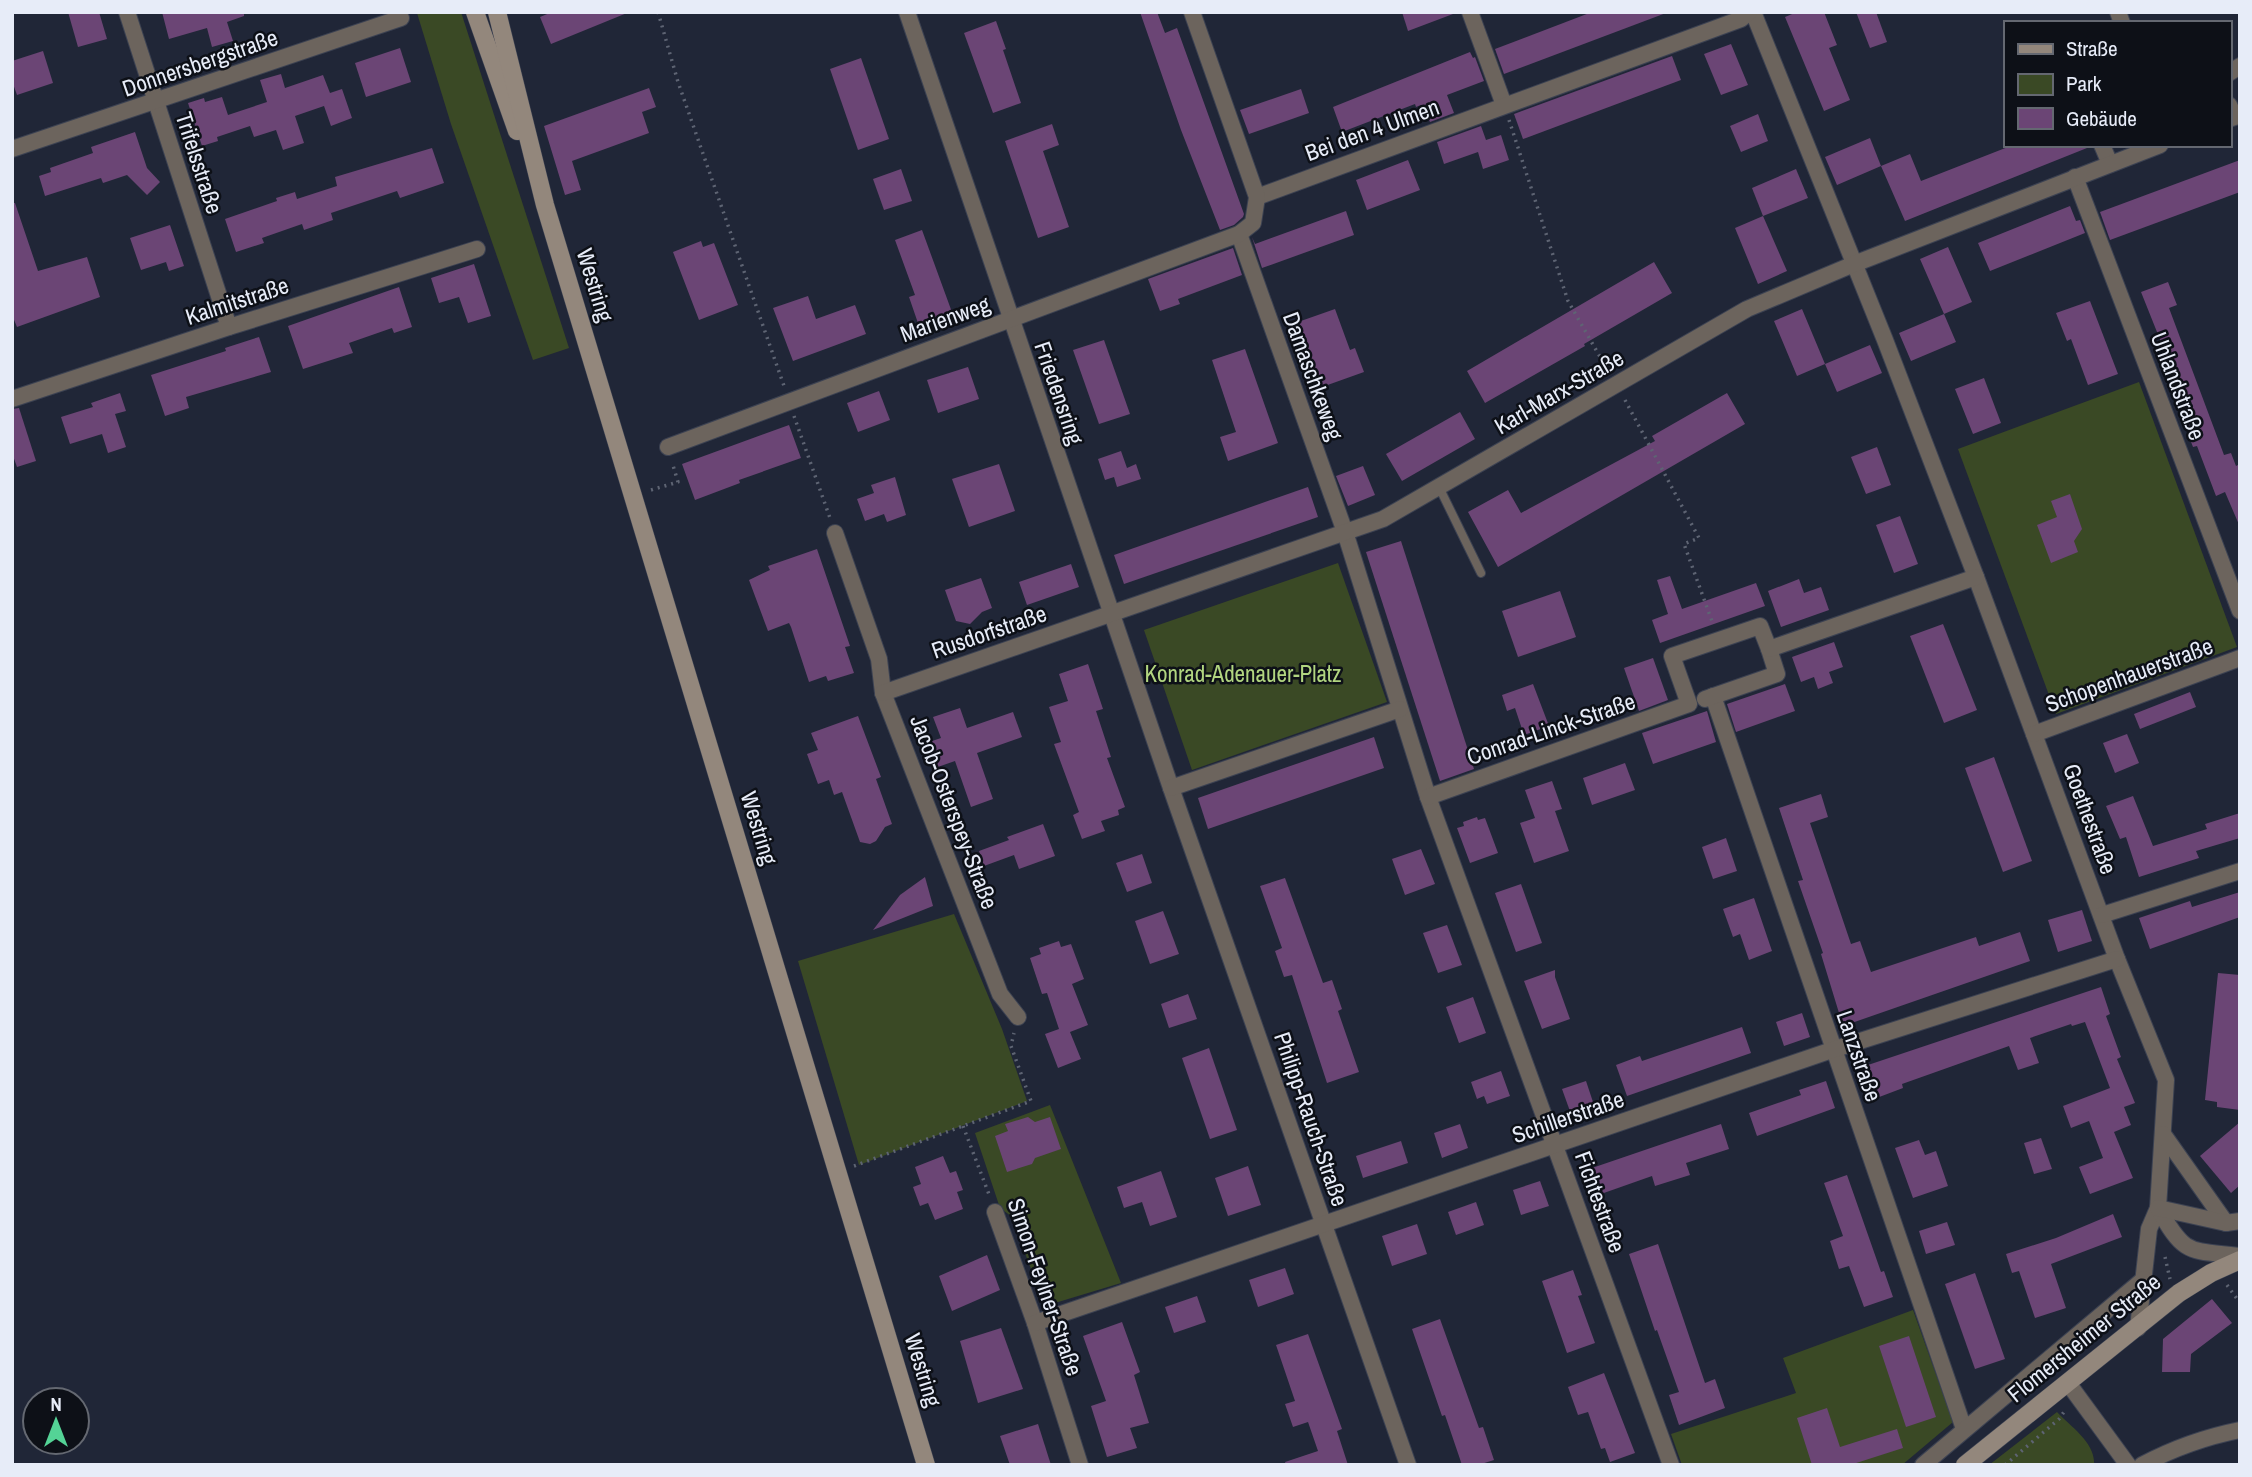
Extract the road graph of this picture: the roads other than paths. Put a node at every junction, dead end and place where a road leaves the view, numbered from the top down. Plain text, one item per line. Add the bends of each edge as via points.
1 (127, 12) edge
2 (475, 12) edge
3 (498, 12) edge
4 (907, 12) edge
5 (1192, 12) edge
6 (1470, 12) edge
7 (1751, 12) edge
8 (401, 18) dead end
9 (155, 102) junction
10 (1504, 105) junction
11 (2103, 147) edge
12 (2155, 147) edge
13 (12, 149) edge
14 (2110, 164) junction
15 (2075, 177) junction
16 (1257, 197) junction
17 (545, 205) junction
18 (1239, 234) junction
19 (477, 249) dead end
20 (1854, 264) junction
21 (1009, 319) junction
22 (229, 327) junction
23 (12, 398) edge
24 (668, 447) road end
25 (1439, 487) junction
26 (1345, 532) junction
27 (835, 533) road end
28 (1481, 573) dead end
29 (1976, 577) junction
30 (2240, 611) edge
31 (1111, 613) junction
32 (1769, 649) junction
33 (2240, 658) edge
34 (883, 693) junction
35 (1713, 696) junction
36 (1689, 705) junction
37 (1400, 709) junction
38 (2034, 734) junction
39 (1171, 788) junction
40 (1428, 797) junction
41 (2240, 871) edge
42 (2102, 915) junction
43 (2117, 959) junction
44 (1018, 1017) road end
45 (1832, 1050) junction
46 (2163, 1134) junction
47 (1555, 1145) junction
48 (2158, 1208) junction
49 (995, 1212) road end
50 (2233, 1222) edge
51 (1324, 1224) junction
52 (2240, 1258) edge
53 (2144, 1279) junction
54 (1035, 1323) junction
55 (2137, 1328) junction
56 (2072, 1388) junction
57 (1964, 1429) junction
58 (2240, 1430) edge
59 (926, 1465) edge
60 (1080, 1465) edge
61 (1408, 1465) edge
62 (1671, 1465) edge
63 (1923, 1465) edge
64 (1965, 1465) edge
65 (2128, 1465) edge
66 (2142, 1465) edge

1 - 9 street, Trifelsstraße
2 - 17 main road, Westring
3 - 17 main road, Westring
4 - 21 street, Friedensring
5 - 16 street
6 - 10 street
7 - 10 street, Bei den 4 Ulmen
7 - 20 street, Goethestraße
8 - 9 street, Donnersbergstraße
9 - 13 street, Donnersbergstraße
9 - 22 street, Trifelsstraße
10 - 16 street, Bei den 4 Ulmen
11 - 14 street
12 - 14 street, Karl-Marx-Straße
14 - 15 street, Karl-Marx-Straße
15 - 20 street, Karl-Marx-Straße
15 - 30 street, Uhlandstraße
16 - 18 street via 1253,223
17 - 59 main road, Westring
18 - 21 street, Marienweg
18 - 26 street, Damaschkeweg
19 - 22 street, Kalmitstraße
20 - 25 street, Karl-Marx-Straße via 1747,309
20 - 29 street, Goethestraße
21 - 24 street, Marienweg
21 - 31 street, Friedensring
22 - 23 street, Kalmitstraße
25 - 26 street, Karl-Marx-Straße via 1383,519
25 - 28 lane
26 - 31 street
26 - 37 street
27 - 34 street, Jacob-Osterspey-Straße via 878,659
29 - 32 street
29 - 38 street, Goethestraße
31 - 34 street, Rusdorfstraße
31 - 39 street, Friedensring
32 - 35 street, Conrad-Linck-Straße via 1777,674
32 - 36 street via 1760,625 1672,656
33 - 38 street, Schopenhauerstraße
34 - 44 street, Jacob-Osterspey-Straße via 1000,994
35 - 36 street, Conrad-Linck-Straße
35 - 45 street, Lanzstraße
36 - 40 street, Conrad-Linck-Straße
37 - 39 street
37 - 40 street
38 - 42 street, Goethestraße
39 - 51 street, Philipp-Rauch-Straße
40 - 47 street, Fichtestraße
41 - 42 street
42 - 43 street, Goethestraße
43 - 45 street, Schillerstraße
43 - 46 street, Goethestraße via 2166,1080
45 - 47 street, Schillerstraße
45 - 57 street, Lanzstraße
46 - 48 street, Goethestraße
46 - 50 street
47 - 51 street, Schillerstraße
47 - 62 street, Fichtestraße
48 - 50 street
48 - 52 street, Flomersheimer Straße via 2182,1245
48 - 53 street, Goethestraße via 2149,1229
49 - 54 street, Simon-Feylner-Straße
51 - 54 street, Schillerstraße
51 - 61 street, Philipp-Rauch-Straße
52 - 55 main road, Flomersheimer Straße via 2190,1285
53 - 55 street, Goethestraße
53 - 57 street, Flomersheimer Straße
54 - 60 street, Simon-Feylner-Straße
55 - 56 main road, Flomersheimer Straße
56 - 64 main road, Flomersheimer Straße
56 - 65 street
57 - 63 street, Flomersheimer Straße
58 - 66 street via 2209,1436

